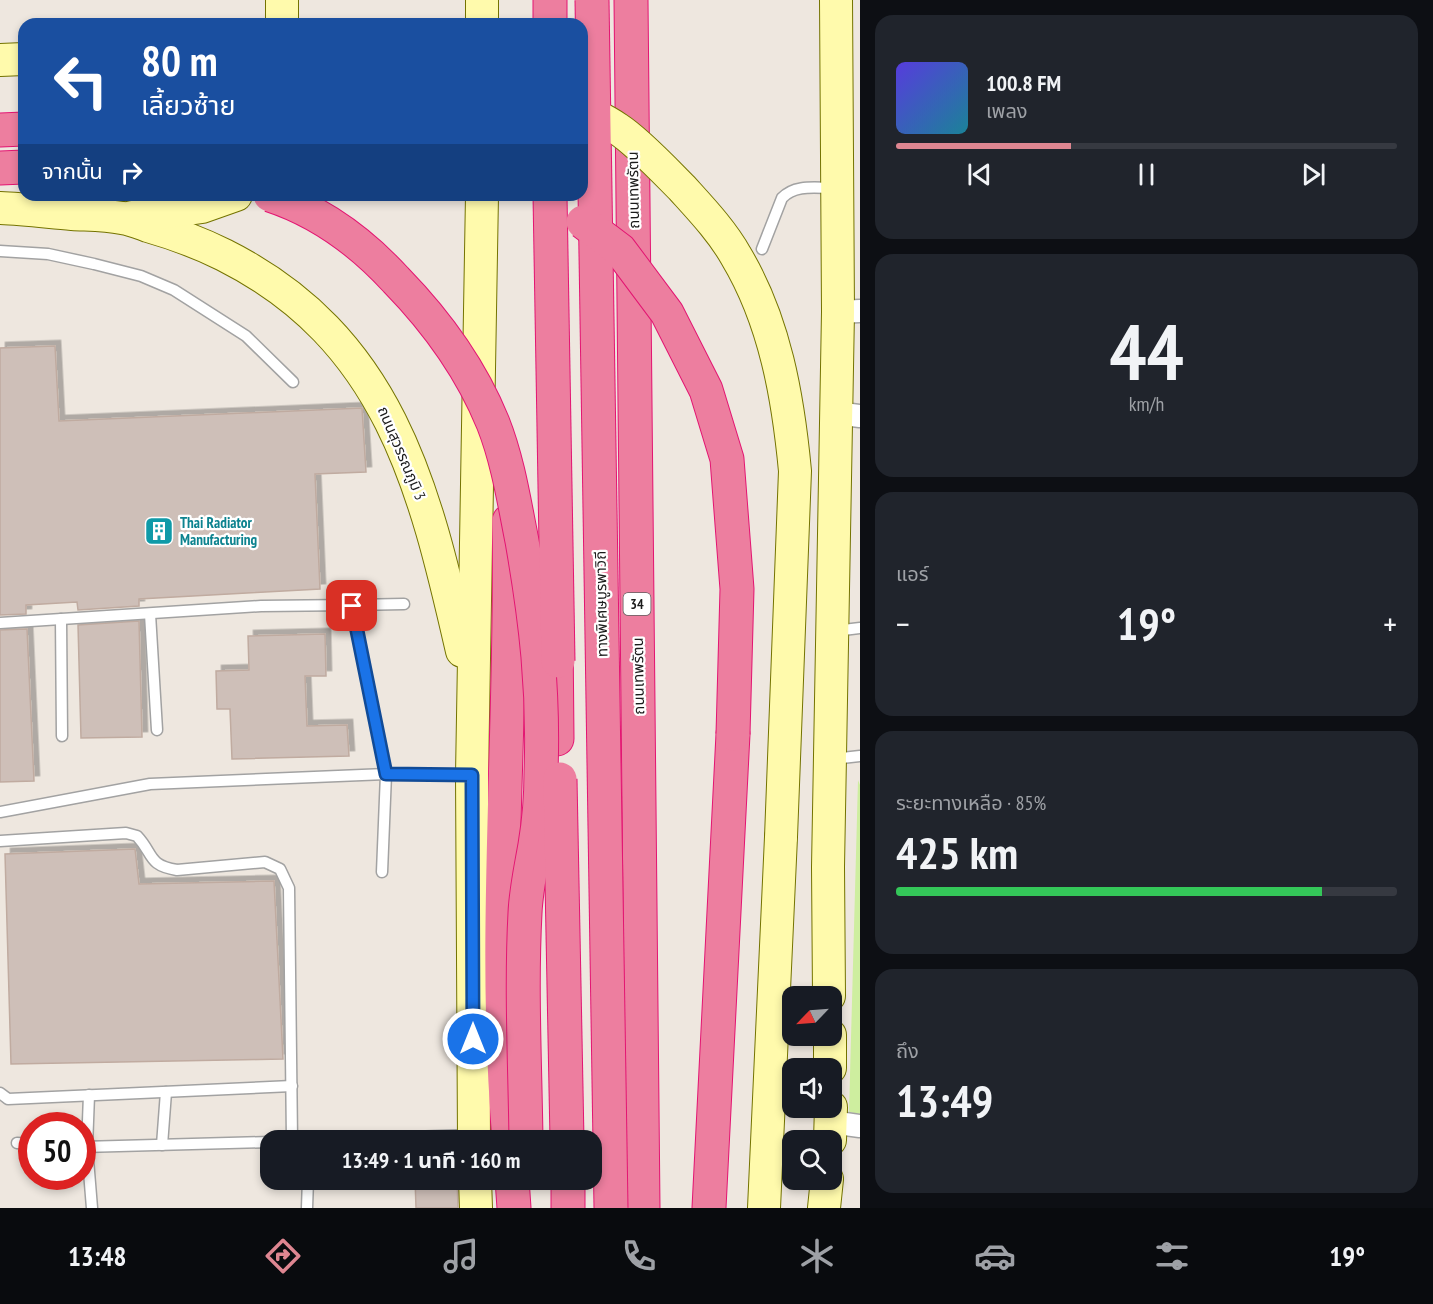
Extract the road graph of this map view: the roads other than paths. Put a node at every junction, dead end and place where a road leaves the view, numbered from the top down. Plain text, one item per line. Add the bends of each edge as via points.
1 (282, 0) edge
2 (482, 0) edge
3 (549, 0) edge
4 (592, 0) edge
5 (631, 0) edge
6 (836, 0) edge
7 (282, 18) edge
8 (482, 18) edge
9 (549, 18) edge
10 (18, 59) edge
11 (0, 60) edge
12 (588, 112) edge
13 (18, 129) edge
14 (0, 130) edge
15 (18, 167) edge
16 (0, 168) edge
17 (837, 188) junction
18 (219, 201) edge
19 (283, 201) edge
20 (482, 201) edge
21 (551, 201) edge
22 (553, 201) edge
23 (0, 208) edge
24 (123, 218) junction
25 (762, 249) dead end
26 (0, 251) edge
27 (849, 311) edge
28 (293, 382) dead end
29 (848, 415) edge
30 (555, 446) junction
31 (505, 461) junction
32 (404, 604) dead end
33 (352, 606) junction
34 (150, 614) junction
35 (62, 619) junction
36 (0, 623) edge
37 (846, 630) edge
38 (473, 695) junction
39 (158, 730) dead end
40 (62, 736) dead end
41 (845, 758) edge
42 (386, 774) junction
43 (472, 775) junction
44 (0, 812) edge
45 (0, 841) edge
46 (382, 872) dead end
47 (829, 986) edge
48 (292, 1086) junction
49 (166, 1092) junction
50 (0, 1093) edge
51 (89, 1095) junction
52 (88, 1112) edge
53 (292, 1130) edge
54 (474, 1130) edge
55 (507, 1130) edge
56 (526, 1130) edge
57 (561, 1130) edge
58 (567, 1130) edge
59 (260, 1142) edge
60 (162, 1145) junction
61 (96, 1147) edge
62 (90, 1190) edge
63 (308, 1190) edge
64 (475, 1190) edge
65 (513, 1190) edge
66 (526, 1190) edge
67 (562, 1190) edge
68 (568, 1190) edge
69 (825, 1190) edge
70 (92, 1208) edge
71 (307, 1208) edge
72 (476, 1208) edge
73 (514, 1208) edge
74 (526, 1208) edge
75 (562, 1208) edge
76 (568, 1208) edge
77 (611, 1208) edge
78 (644, 1208) edge
79 (709, 1208) edge
80 (764, 1208) edge
81 (824, 1208) edge

1 - 7 main road
2 - 8 main road
3 - 9 highway
4 - 77 highway, ทางพิเศษบูรพาวิถี, bridge
5 - 78 highway, ถนนเทพรัตน / 34
6 - 17 main road
10 - 11 main road
12 - 80 main road, bridge via 620,130 667,172 736,256 762,310 789,412 795,471
13 - 14 highway
15 - 16 highway
17 - 25 lane via 804,188 786,194
17 - 27 main road
18 - 24 main road
19 - 31 highway, bridge via 317,216 351,239 411,296 442,333 471,378
20 - 38 main road
21 - 30 highway, bridge
22 - 79 highway, bridge via 620,250 667,313 706,390 727,459 737,589
23 - 24 main road, ถนนสุวรรณภูมิ 3
24 - 38 main road, ถนนสุวรรณภูมิ 3 via 193,239 251,268 320,321 360,368 391,420 417,481 439,548
26 - 28 lane via 48,254 94,264 141,276 174,290 246,336
27 - 29 main road
29 - 37 main road
30 - 57 highway
30 - 58 highway, bridge
31 - 55 highway, bridge via 510,620 501,1011
31 - 56 highway, bridge via 532,603 542,696 540,807 525,911
32 - 33 lane
33 - 34 lane via 261,606
33 - 42 lane
34 - 35 lane
34 - 39 lane
35 - 36 lane
35 - 40 lane
37 - 41 main road
38 - 43 main road
41 - 47 main road via 828,867
42 - 43 lane
42 - 44 lane via 150,784
42 - 46 lane
43 - 54 main road
45 - 48 lane via 126,833 137,836 155,863 165,868 266,862 280,869 289,888
48 - 49 lane
48 - 53 lane
49 - 51 lane
49 - 60 lane
50 - 51 lane via 8,1099
51 - 52 lane
59 - 60 lane
60 - 61 lane
62 - 70 lane
63 - 71 lane
64 - 72 main road
65 - 73 highway
66 - 74 highway
67 - 75 highway
68 - 76 highway
69 - 81 main road

